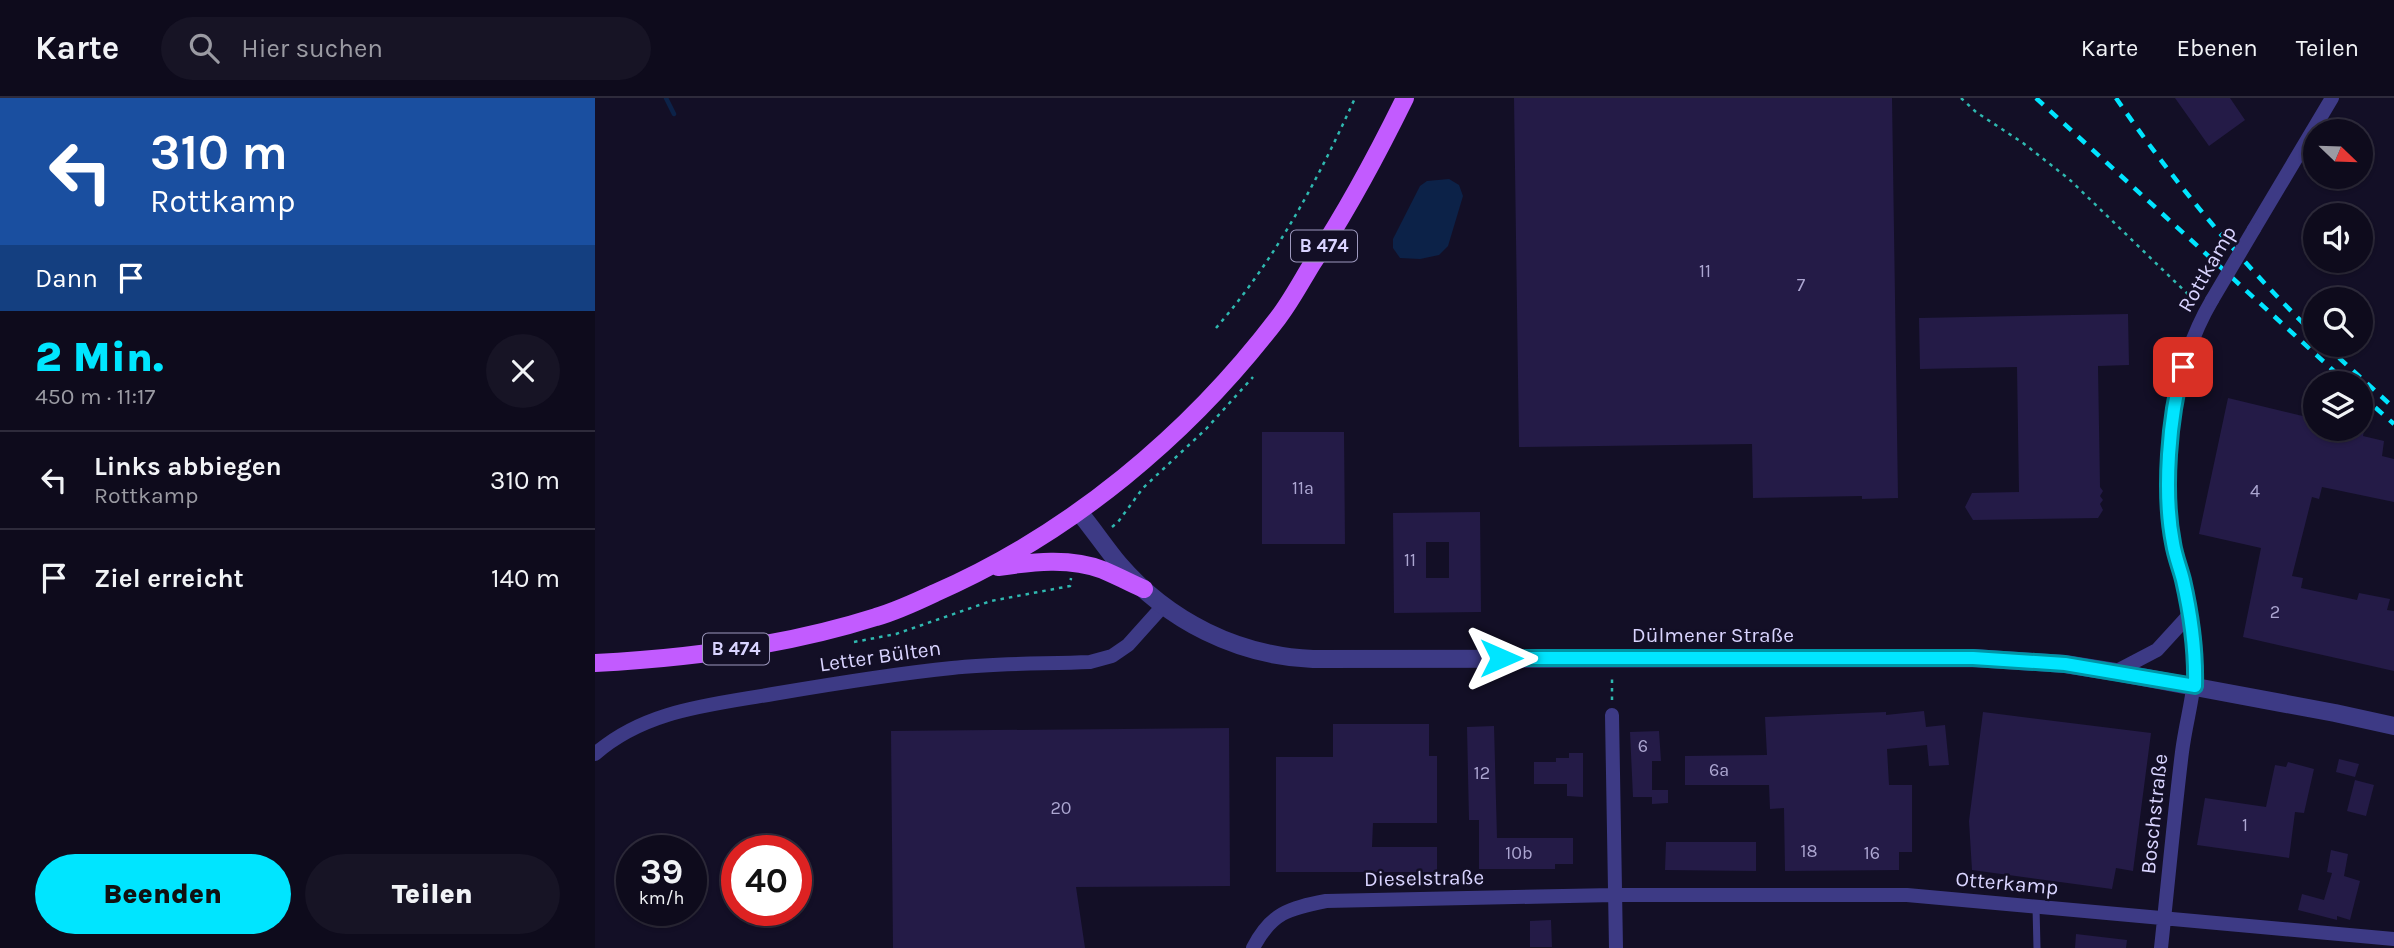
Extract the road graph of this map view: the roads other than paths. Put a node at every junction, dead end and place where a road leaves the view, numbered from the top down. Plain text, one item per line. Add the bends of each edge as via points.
1 (1405, 98) edge
2 (2332, 98) edge
3 (1079, 512) junction
4 (987, 569) junction
5 (1144, 589) junction
6 (1163, 606) junction
7 (2189, 615) junction
8 (595, 663) edge
9 (2115, 672) junction
10 (2195, 686) junction
11 (1612, 715) road end
12 (2394, 726) edge
13 (595, 754) edge
14 (1614, 895) junction
15 (2036, 907) junction
16 (2164, 919) junction
17 (2394, 939) edge
18 (1253, 948) edge
19 (1616, 948) edge
20 (2037, 948) edge
21 (2161, 948) edge

1 - 3 main road, B 474 via 1352,200 1279,317 1225,382 1165,443
2 - 7 street, Rottkamp, bridge via 2204,313 2181,373 2171,431 2169,481 2172,543
3 - 4 main road, B 474
3 - 5 street, Dülmener Straße
4 - 5 main road via 1026,563 1074,564 1101,569
4 - 8 main road, B 474 via 891,612 814,634 689,656
5 - 6 street, Dülmener Straße
6 - 9 street, Dülmener Straße via 1229,642 1300,659 1973,658
6 - 13 street, Letter Bülten via 1128,645 1112,656 1090,662 953,667 673,712 640,723
7 - 9 street via 2157,650
7 - 10 street, Rottkamp via 2196,656
9 - 10 street, Dülmener Straße
10 - 12 street, Dülmener Straße
10 - 16 street, Boschstraße via 2187,716
11 - 14 street
14 - 15 street, Otterkamp via 1907,895
14 - 18 street, Dieselstraße via 1326,901 1282,914 1263,928
14 - 19 street
15 - 16 street, Otterkamp
15 - 20 lane
16 - 17 street, Otterkamp
16 - 21 street, Boschstraße

